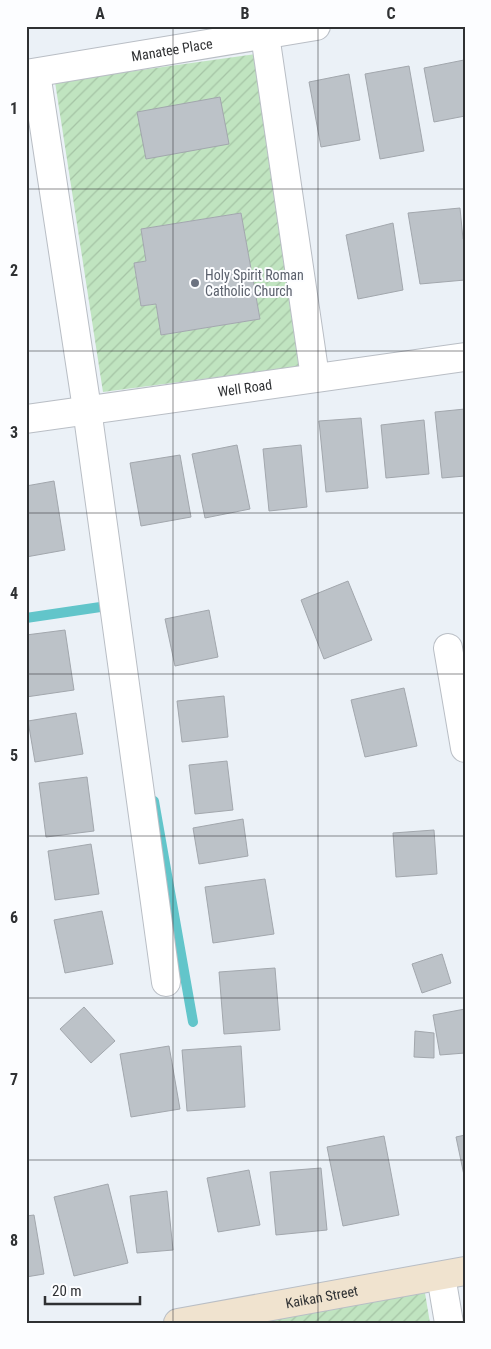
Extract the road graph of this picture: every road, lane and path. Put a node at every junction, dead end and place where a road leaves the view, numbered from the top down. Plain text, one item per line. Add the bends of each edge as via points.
1 (316, 26) edge
2 (265, 35) junction
3 (31, 73) edge
4 (465, 357) edge
5 (316, 378) junction
6 (87, 409) junction
7 (26, 419) edge
8 (448, 648) dead end
9 (462, 712) edge
10 (465, 748) edge
11 (166, 982) dead end
12 (453, 1274) edge
13 (223, 1319) edge
14 (178, 1323) edge
15 (449, 1323) edge

1 - 2 street, Manatee Place
2 - 3 street, Manatee Place
2 - 5 street
3 - 6 street
4 - 5 street, Well Road
5 - 6 street, Well Road
6 - 7 street, Well Road
6 - 11 street
8 - 9 street
9 - 10 street
12 - 13 street, Kaikan Street
12 - 15 street
13 - 14 street, Kaikan Street

